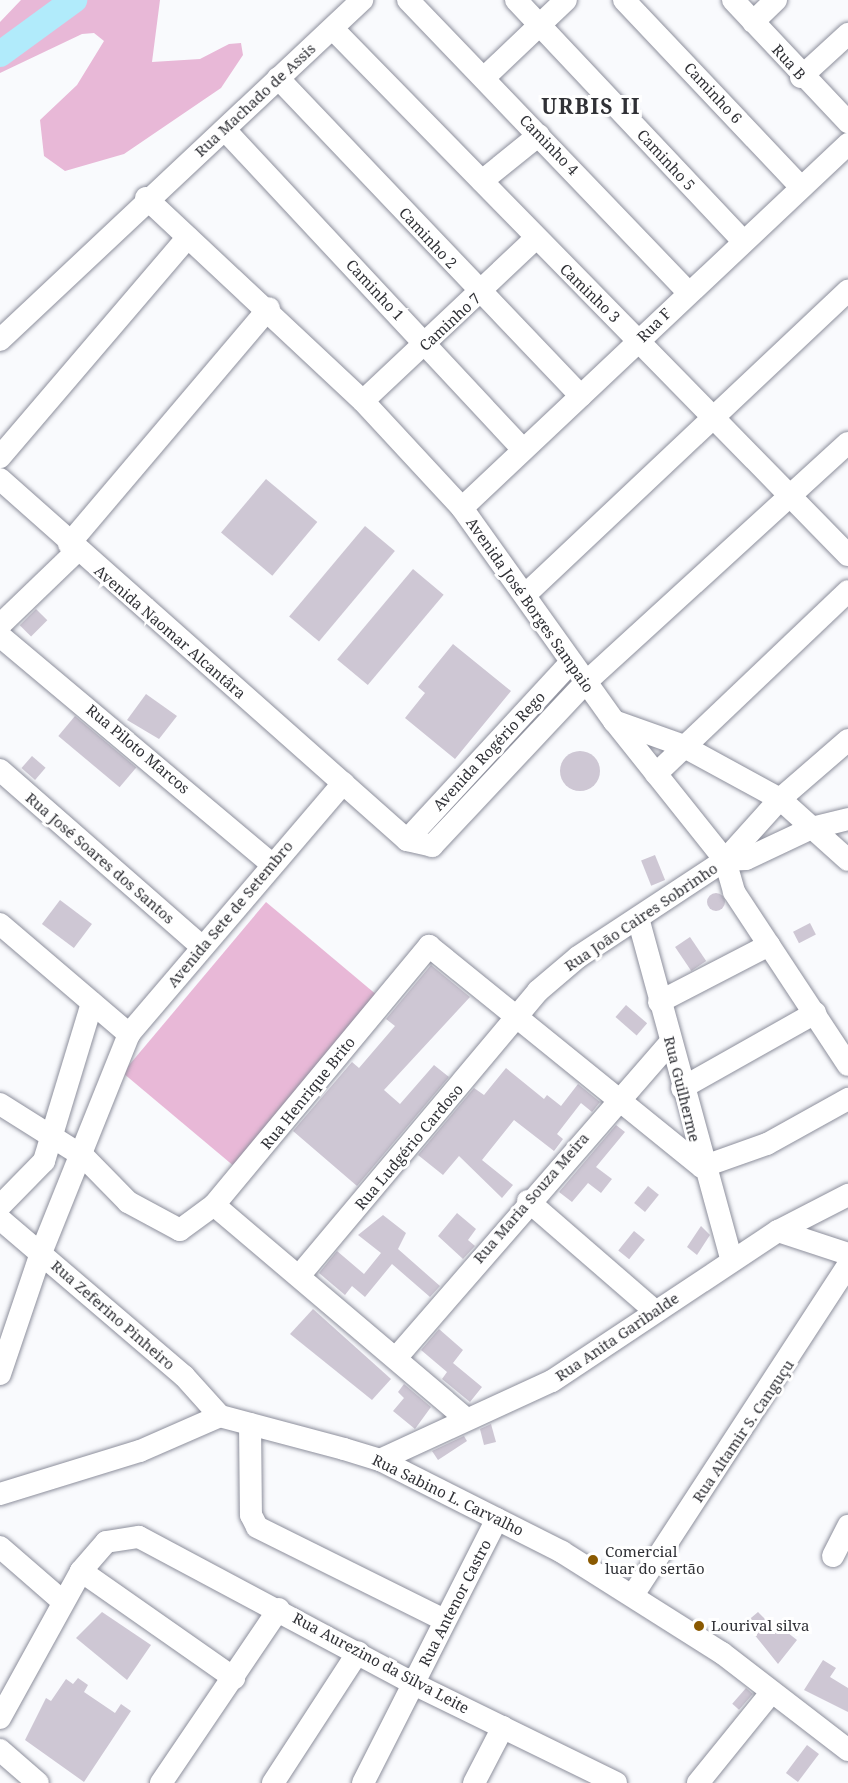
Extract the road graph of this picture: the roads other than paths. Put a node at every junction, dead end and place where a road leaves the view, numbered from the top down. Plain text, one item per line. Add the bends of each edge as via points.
1 (362, 0) edge
2 (408, 0) edge
3 (516, 0) edge
4 (566, 0) edge
5 (624, 0) edge
6 (732, 0) edge
7 (776, 0) edge
8 (753, 22) junction
9 (538, 24) junction
10 (333, 28) junction
11 (848, 34) edge
12 (801, 77) junction
13 (278, 78) junction
14 (484, 78) junction
15 (848, 122) edge
16 (225, 130) junction
17 (539, 135) junction
18 (848, 144) edge
19 (482, 181) junction
20 (801, 187) junction
21 (146, 198) junction
22 (188, 237) junction
23 (534, 240) junction
24 (743, 241) junction
25 (848, 291) edge
26 (688, 292) junction
27 (480, 294) junction
28 (269, 308) junction
29 (0, 340) edge
30 (639, 340) junction
31 (425, 344) junction
32 (581, 396) junction
33 (363, 401) junction
34 (717, 418) junction
35 (848, 443) edge
36 (523, 450) junction
37 (0, 456) edge
38 (0, 479) edge
39 (793, 497) junction
40 (462, 508) junction
41 (73, 548) junction
42 (848, 555) edge
43 (848, 591) edge
44 (525, 596) junction
45 (0, 625) edge
46 (0, 636) edge
47 (571, 662) junction
48 (585, 683) junction
49 (614, 722) junction
50 (848, 740) edge
51 (681, 745) junction
52 (0, 770) edge
53 (656, 774) junction
54 (343, 783) junction
55 (780, 800) junction
56 (848, 819) edge
57 (812, 828) junction
58 (407, 840) junction
59 (725, 860) junction
60 (848, 860) edge
61 (273, 865) junction
62 (638, 918) junction
63 (0, 924) edge
64 (769, 945) junction
65 (201, 946) junction
66 (659, 1002) junction
67 (92, 1003) junction
68 (815, 1013) junction
69 (517, 1017) junction
70 (129, 1034) junction
71 (670, 1043) junction
72 (848, 1065) edge
73 (682, 1088) junction
74 (848, 1099) edge
75 (616, 1100) junction
76 (0, 1104) edge
77 (50, 1137) junction
78 (84, 1156) junction
79 (702, 1167) junction
80 (848, 1195) edge
81 (528, 1201) junction
82 (214, 1204) junction
83 (0, 1206) edge
84 (0, 1219) edge
85 (778, 1231) junction
86 (40, 1253) junction
87 (848, 1254) edge
88 (731, 1259) junction
89 (848, 1265) edge
90 (299, 1276) junction
91 (655, 1311) junction
92 (396, 1358) junction
93 (0, 1374) edge
94 (220, 1416) junction
95 (465, 1418) junction
96 (250, 1424) junction
97 (380, 1460) junction
98 (0, 1494) edge
99 (497, 1519) junction
100 (848, 1526) edge
101 (0, 1547) edge
102 (833, 1556) dead end
103 (81, 1571) junction
104 (633, 1595) junction
105 (61, 1600) junction
106 (279, 1609) junction
107 (444, 1620) junction
108 (358, 1652) junction
109 (234, 1678) junction
110 (414, 1684) junction
111 (770, 1694) junction
112 (0, 1718) edge
113 (503, 1727) junction
114 (0, 1750) edge
115 (848, 1750) edge
116 (38, 1783) edge
117 (161, 1783) edge
118 (273, 1783) edge
119 (363, 1783) edge
120 (474, 1783) edge
121 (616, 1783) edge
122 (698, 1783) edge

1 - 10 street, Rua Machado de Assis
2 - 14 street, Caminho 4
3 - 9 street, Caminho 5
4 - 9 street
5 - 20 street, Caminho 6
6 - 8 street, Rua B
7 - 8 street
8 - 12 street, Rua B
9 - 14 street
9 - 24 street, Caminho 5
10 - 13 street, Rua Machado de Assis
10 - 19 street, Caminho 3
11 - 12 street
12 - 15 street, Rua B
13 - 16 street, Rua Machado de Assis
13 - 27 street, Caminho 2
14 - 17 street, Caminho 4
16 - 21 street, Rua Machado de Assis
16 - 31 street, Caminho 1
17 - 19 street
17 - 26 street, Caminho 4
18 - 20 street, Rua F
19 - 23 street, Caminho 3
20 - 24 street, Rua F
21 - 22 street, Avenida José Borges Sampaio
21 - 29 street, Rua Machado de Assis
22 - 28 street, Avenida José Borges Sampaio
22 - 37 street
23 - 27 street, Caminho 7
23 - 30 street, Caminho 3
24 - 26 street, Rua F
25 - 34 street
26 - 30 street, Rua F
27 - 31 street, Caminho 7
27 - 32 street, Caminho 2
28 - 33 street, Avenida José Borges Sampaio
28 - 41 street
30 - 32 street, Rua F
30 - 34 street, Caminho 3
31 - 33 street, Caminho 7
31 - 36 street, Caminho 1
32 - 36 street, Rua F
33 - 40 street, Avenida José Borges Sampaio
34 - 39 street, Caminho 3
34 - 44 street
35 - 39 street, Avenida Rogério Rego
36 - 40 street, Rua F
38 - 41 street, Avenida Naomar Alcantâra
39 - 42 street, Caminho 3
39 - 48 street, Avenida Rogério Rego
40 - 44 street, Avenida José Borges Sampaio
41 - 45 street
41 - 54 street, Avenida Naomar Alcantâra
43 - 51 street
44 - 47 street, Avenida José Borges Sampaio
46 - 61 street, Rua Piloto Marcos
47 - 48 street, Avenida José Borges Sampaio
47 - 58 street, Avenida Rogério Rego
48 - 49 street, Avenida José Borges Sampaio
48 - 58 street, Avenida Rogério Rego via 432,846
49 - 51 street
49 - 53 street, Avenida José Borges Sampaio
50 - 55 street
51 - 53 street
51 - 55 street
52 - 65 street, Rua José Soares dos Santos
53 - 59 street, Avenida José Borges Sampaio
54 - 58 street
54 - 61 street, Avenida Sete de Setembro
55 - 57 street
55 - 59 street
56 - 57 street, Rua João Caires Sobrinho
57 - 59 street, Rua João Caires Sobrinho via 746,859
57 - 60 street
59 - 62 street, Rua João Caires Sobrinho
59 - 64 street, Avenida José Borges Sampaio via 734,892
61 - 65 street, Avenida Sete de Setembro
62 - 66 street, Rua Guilherme
62 - 69 street, Rua João Caires Sobrinho via 578,957
63 - 67 street
64 - 66 street
64 - 68 street, Avenida José Borges Sampaio
65 - 70 street, Avenida Sete de Setembro
66 - 71 street, Rua Guilherme
67 - 70 street
67 - 77 street
68 - 72 street, Avenida José Borges Sampaio
68 - 73 street
69 - 75 street
69 - 82 street, Rua Henrique Brito via 429,946
69 - 90 street, Rua Ludgério Cardoso
70 - 78 street, Avenida Sete de Setembro via 114,1062
71 - 73 street, Rua Guilherme
71 - 75 street, Rua Maria Souza Meira
73 - 79 street, Rua Guilherme
74 - 79 street via 767,1144
75 - 79 street
75 - 81 street, Rua Maria Souza Meira
76 - 77 street
77 - 78 street
77 - 83 street via 34,1175
78 - 82 street, Rua Henrique Brito via 128,1202 180,1230
78 - 86 street, Avenida Sete de Setembro
79 - 88 street, Rua Guilherme
80 - 85 street, Rua Anita Garibalde
81 - 91 street
81 - 92 street, Rua Maria Souza Meira
82 - 90 street
84 - 86 street, Rua Zeferino Pinheiro
85 - 87 street
85 - 88 street, Rua Anita Garibalde
86 - 93 street, Avenida Sete de Setembro
86 - 94 street, Rua Zeferino Pinheiro via 184,1376
88 - 91 street, Rua Anita Garibalde
89 - 104 street, Rua Altamir S. Canguçu
90 - 92 street
91 - 95 street, Rua Anita Garibalde via 552,1381
92 - 95 street
94 - 96 street, Rua Sabino L. Carvalho
94 - 98 street via 140,1451
95 - 97 street, Rua Anita Garibalde
96 - 97 street, Rua Sabino L. Carvalho
96 - 107 street via 251,1515 257,1527
97 - 99 street, Rua Sabino L. Carvalho
99 - 104 street, Rua Sabino L. Carvalho
99 - 107 street, Rua Antenor Castro
100 - 102 street
101 - 105 street
103 - 105 street
103 - 106 street, Rua Aurezino da Silva Leite via 106,1542 122,1536 147,1541
103 - 109 street
104 - 111 street, Rua Sabino L. Carvalho via 722,1653
105 - 112 street
106 - 108 street, Rua Aurezino da Silva Leite
106 - 109 street
107 - 110 street, Rua Antenor Castro
108 - 110 street, Rua Aurezino da Silva Leite
108 - 118 street
109 - 117 street
110 - 113 street, Rua Aurezino da Silva Leite
110 - 119 street, Rua Antenor Castro
111 - 115 street, Rua Sabino L. Carvalho
111 - 122 street
113 - 120 street
113 - 121 street, Rua Aurezino da Silva Leite
114 - 116 street

